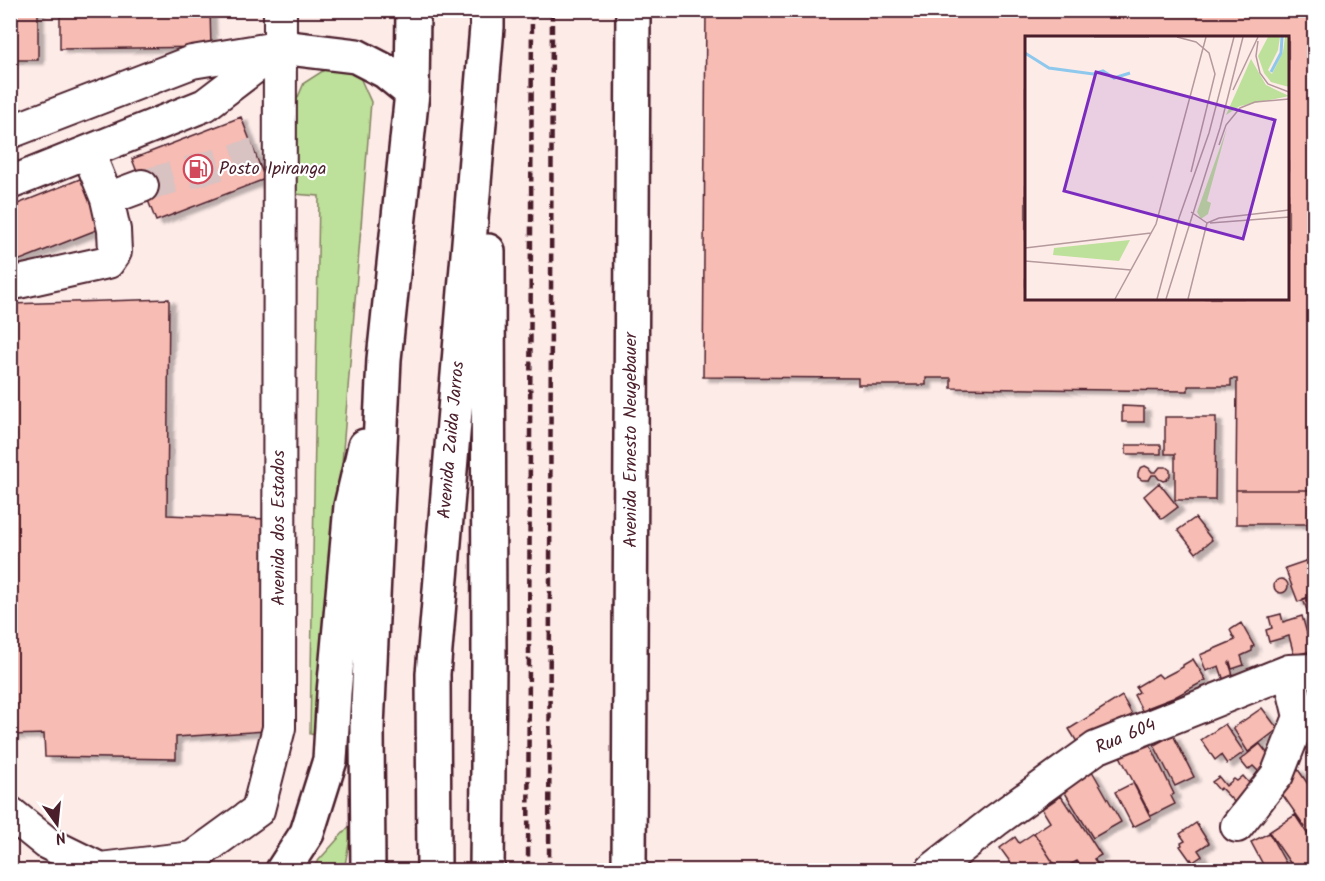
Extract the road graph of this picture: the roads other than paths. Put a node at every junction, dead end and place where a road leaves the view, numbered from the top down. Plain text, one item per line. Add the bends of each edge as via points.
1 (280, 10) edge
2 (413, 10) edge
3 (633, 10) edge
4 (487, 19) edge
5 (281, 47) junction
6 (412, 93) junction
7 (10, 132) edge
8 (88, 152) junction
9 (10, 183) edge
10 (142, 186) tunnel mouth
11 (107, 199) junction
12 (10, 284) edge
13 (384, 359) junction
14 (1302, 670) edge
15 (10, 813) edge
16 (1237, 825) dead end
17 (283, 870) edge
18 (368, 870) edge
19 (434, 870) edge
20 (487, 870) edge
21 (628, 870) edge
22 (932, 870) edge

1 - 5 street, Avenida dos Estados
2 - 6 main road
3 - 21 main road, Avenida Ernesto Neugebauer
4 - 19 main road, Avenida Zaida Jarros via 433,674
4 - 20 main road
5 - 6 main road via 356,56 385,71
5 - 7 street via 192,62
5 - 8 street via 205,105
5 - 15 street, Avenida dos Estados via 267,149 279,728 258,810 192,858 100,869 47,843
6 - 13 main road
8 - 9 street
8 - 11 street
10 - 11 street
11 - 12 street via 115,252 108,262
13 - 17 main road via 351,506 330,760 307,833
13 - 18 main road via 367,727
14 - 16 street via 1300,717 1277,776
14 - 22 street, Rua 604 via 1096,748

